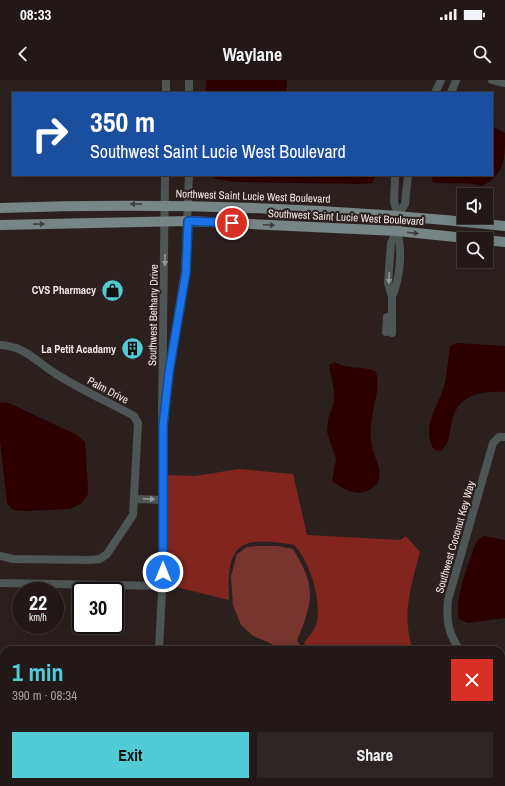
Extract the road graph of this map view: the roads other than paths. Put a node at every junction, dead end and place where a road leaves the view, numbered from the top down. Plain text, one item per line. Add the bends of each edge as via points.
1 (166, 80) edge
2 (189, 80) edge
3 (441, 80) edge
4 (456, 80) edge
5 (492, 80) edge
6 (505, 83) edge
7 (166, 92) edge
8 (189, 92) edge
9 (435, 92) edge
10 (451, 92) edge
11 (165, 176) edge
12 (189, 176) edge
13 (395, 176) edge
14 (408, 176) edge
15 (165, 205) junction
16 (189, 205) junction
17 (25, 207) junction
18 (0, 208) edge
19 (0, 211) edge
20 (398, 215) junction
21 (165, 221) junction
22 (188, 221) junction
23 (0, 225) edge
24 (505, 226) edge
25 (397, 231) junction
26 (457, 237) edge
27 (493, 241) edge
28 (505, 242) edge
29 (389, 332) dead end
30 (0, 345) edge
31 (163, 426) junction
32 (505, 437) edge
33 (135, 499) junction
34 (163, 500) junction
35 (0, 556) edge
36 (0, 584) edge
37 (163, 586) junction
38 (159, 646) edge
39 (458, 646) edge

1 - 7 street
2 - 8 street
3 - 9 street
4 - 10 street
5 - 6 street
11 - 15 street, Southwest Bethany Drive
12 - 16 street, Southwest Bethany Drive
13 - 20 street via 394,202
14 - 20 street via 405,204
15 - 16 main road, Northwest Saint Lucie West Boulevard
15 -> 17 main road, Northwest Saint Lucie West Boulevard
15 - 21 street, Southwest Bethany Drive
16 - 20 main road, Northwest Saint Lucie West Boulevard
16 - 22 street, Southwest Bethany Drive
17 - 18 main road, Northwest Saint Lucie West Boulevard
17 - 19 main road
20 - 24 main road, Northwest Saint Lucie West Boulevard
20 - 25 street
21 - 22 main road, Southwest Saint Lucie West Boulevard
23 -> 21 main road, Southwest Saint Lucie West Boulevard
21 -> 31 street, Southwest Bethany Drive
22 -> 25 main road, Southwest Saint Lucie West Boulevard
22 - 31 street, Southwest Bethany Drive via 186,272 169,372
25 -> 26 main road, Southwest Saint Lucie West Boulevard
25 - 29 street via 400,244 397,284 392,297 391,311 387,317
27 - 28 main road
30 - 33 street, Palm Drive via 13,345 21,349 59,377 134,416 138,423
31 - 34 street, Southwest Bethany Drive
32 - 39 street, Southwest Coconut Key Way via 493,443 448,600 446,619 449,632
33 -> 34 street
33 - 35 street, Palm Drive via 133,515 127,526 107,554 100,559 13,559
34 - 37 street, Southwest Bethany Drive
36 - 37 street
37 - 38 street, Southwest Bethany Drive

